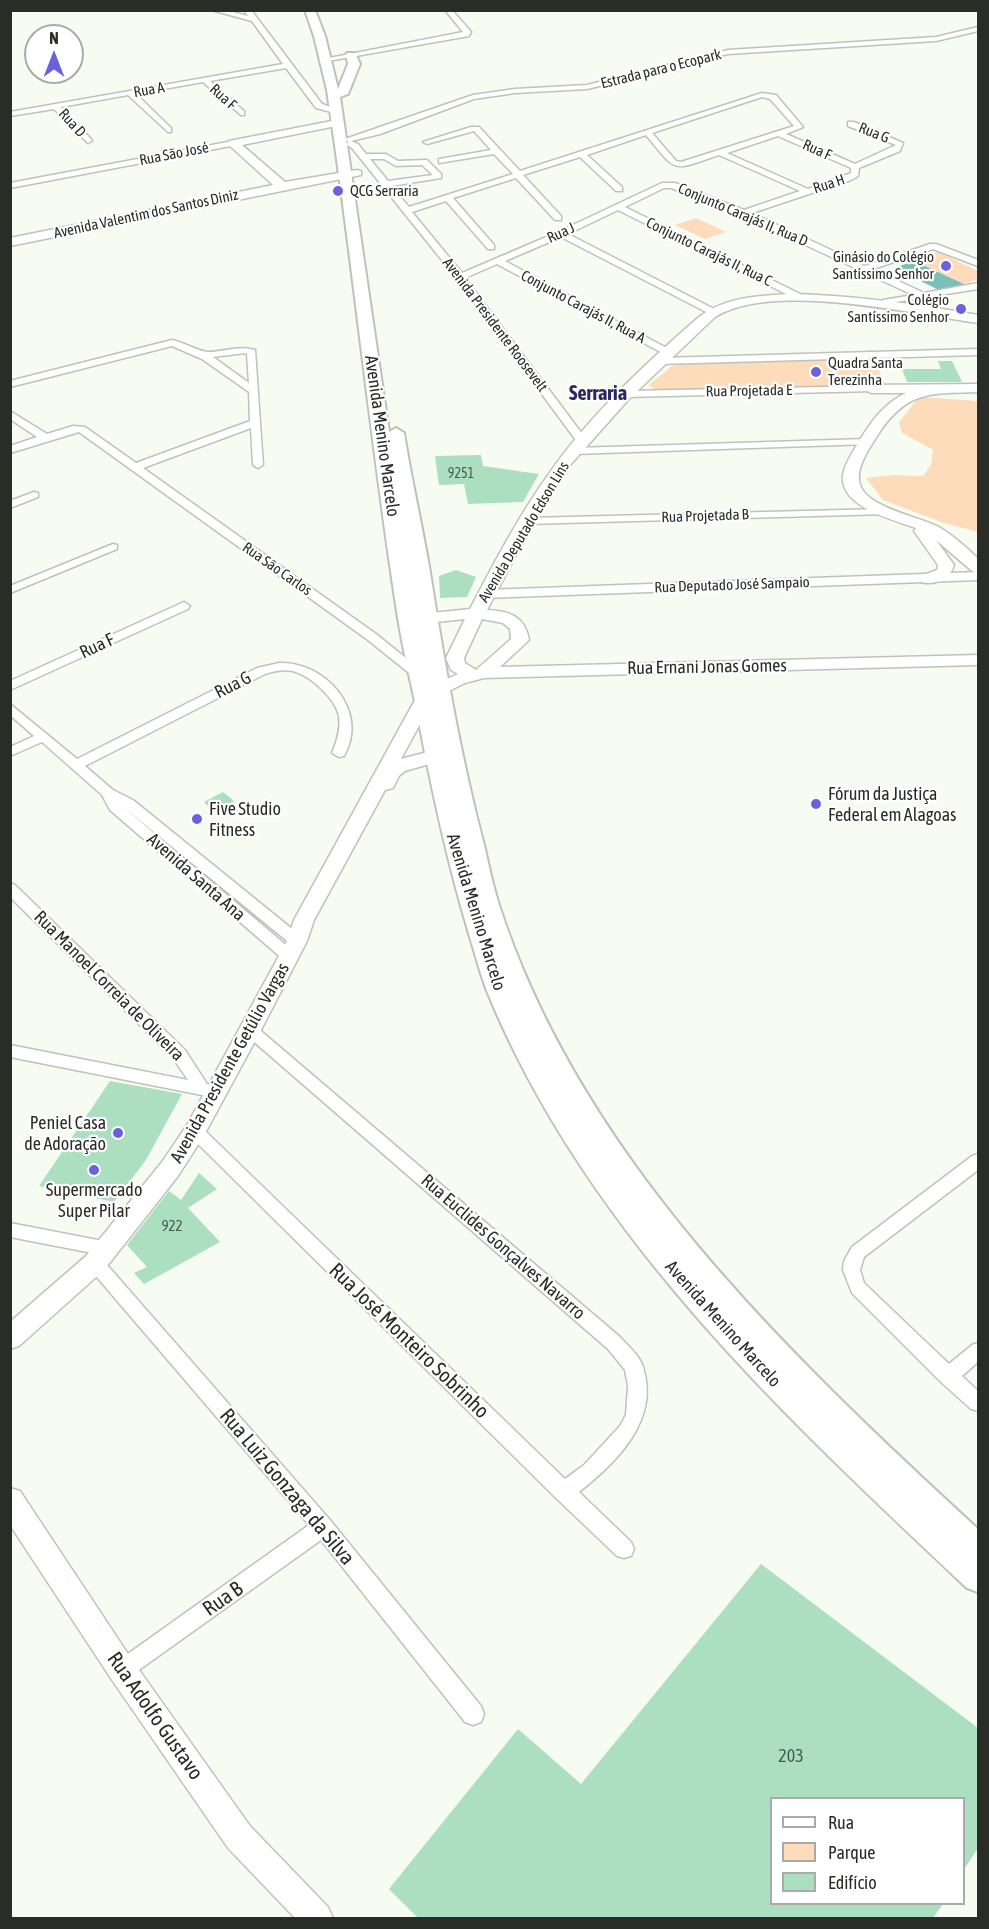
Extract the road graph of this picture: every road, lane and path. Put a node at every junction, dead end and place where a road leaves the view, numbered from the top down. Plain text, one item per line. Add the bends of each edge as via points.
1 (214, 10) edge
2 (247, 10) edge
3 (310, 10) edge
4 (318, 10) edge
5 (448, 10) edge
6 (251, 19) junction
7 (978, 29) edge
8 (338, 57) junction
9 (288, 65) junction
10 (205, 80) junction
11 (130, 93) junction
12 (56, 106) junction
13 (241, 113) dead end
14 (10, 114) edge
15 (337, 118) junction
16 (851, 124) dead end
17 (168, 130) dead end
18 (648, 133) junction
19 (780, 134) junction
20 (88, 141) dead end
21 (350, 141) junction
22 (427, 142) dead end
23 (896, 142) joint
24 (234, 143) junction
25 (496, 151) junction
26 (720, 153) junction
27 (582, 154) junction
28 (364, 157) junction
29 (442, 161) dead end
30 (855, 167) junction
31 (516, 171) junction
32 (350, 174) junction
33 (477, 179) dead end
34 (385, 184) junction
35 (10, 186) edge
36 (282, 186) junction
37 (662, 186) joint
38 (619, 189) dead end
39 (806, 191) junction
40 (448, 198) junction
41 (617, 206) junction
42 (406, 211) junction
43 (744, 213) junction
44 (558, 218) dead end
45 (561, 234) junction
46 (10, 242) edge
47 (491, 247) dead end
48 (498, 261) junction
49 (978, 263) edge
50 (865, 269) junction
51 (459, 277) junction
52 (978, 286) edge
53 (921, 295) junction
54 (801, 298) junction
55 (886, 302) junction
56 (713, 312) junction
57 (978, 319) edge
58 (978, 351) edge
59 (202, 356) junction
60 (665, 357) junction
61 (10, 384) edge
62 (871, 388) junction
63 (930, 388) junction
64 (978, 388) edge
65 (255, 392) junction
66 (627, 394) junction
67 (894, 406) junction
68 (10, 414) edge
69 (255, 423) junction
70 (44, 437) junction
71 (866, 442) junction
72 (578, 446) junction
73 (10, 450) edge
74 (258, 465) dead end
75 (134, 468) junction
76 (34, 495) dead end
77 (10, 505) edge
78 (883, 512) junction
79 (528, 521) junction
80 (914, 522) junction
81 (112, 547) dead end
82 (978, 568) edge
83 (978, 576) edge
84 (927, 579) junction
85 (10, 590) edge
86 (485, 594) junction
87 (184, 606) dead end
88 (476, 613) junction
89 (427, 619) junction
90 (408, 620) junction
91 (978, 660) edge
92 (418, 674) junction
93 (478, 674) junction
94 (10, 686) edge
95 (432, 694) junction
96 (10, 708) edge
97 (43, 737) junction
98 (10, 752) edge
99 (339, 753) dead end
100 (443, 755) junction
101 (76, 765) junction
102 (10, 888) edge
103 (293, 948) junction
104 (250, 1030) junction
105 (10, 1051) edge
106 (209, 1091) junction
107 (195, 1131) junction
108 (978, 1161) edge
109 (10, 1230) edge
110 (102, 1256) junction
111 (10, 1338) edge
112 (978, 1351) edge
113 (948, 1376) junction
114 (978, 1403) edge
115 (563, 1492) junction
116 (10, 1500) edge
117 (323, 1527) junction
118 (978, 1548) edge
119 (624, 1549) dead end
120 (978, 1578) edge
121 (122, 1670) junction
122 (473, 1714) dead end
123 (316, 1918) edge

1 - 6 street
2 - 6 street
3 - 8 main road, Avenida Menino Marcelo
4 - 8 main road, Avenida Menino Marcelo
5 - 8 street via 466,34
6 - 9 street
7 - 21 street, Estrada para o Ecopark via 936,39 728,52 592,86 473,97
8 - 15 main road, Avenida Menino Marcelo
8 - 21 main road, Avenida Menino Marcelo
9 - 10 street, Rua A
9 - 15 street via 320,106
10 - 11 street, Rua A
10 - 13 street, Rua F
11 - 12 street, Rua A
11 - 17 street
12 - 14 street, Rua A
12 - 20 street, Rua D
15 - 24 street, Rua São José
15 - 32 main road, Avenida Menino Marcelo
16 - 23 street, Rua G
18 - 19 street via 765,95 772,97 799,125
18 - 26 street via 673,163 684,165
18 - 27 street
19 - 26 street
19 - 30 street, Rua F
21 - 28 street, Avenida Presidente Roosevelt
21 - 32 main road, Avenida Menino Marcelo
22 - 25 street via 475,128
23 - 30 street, Rua H via 900,145 897,149
24 - 35 street, Rua São José
24 - 36 street
25 - 29 street
25 - 31 street
26 - 39 street
27 - 31 street
27 - 38 street
28 - 34 street, Avenida Presidente Roosevelt
28 - 34 street via 386,156 396,164 424,162 438,176
30 - 39 street, Rua H via 852,176
31 - 33 street
31 - 40 street
31 - 44 street
32 - 36 street, Avenida Valentim dos Santos Diniz
32 - 89 main road, Avenida Menino Marcelo
32 - 90 main road, Avenida Menino Marcelo via 353,228
34 - 42 street, Avenida Presidente Roosevelt
36 - 46 street, Avenida Valentim dos Santos Diniz
37 - 41 street, Rua J
37 - 43 street, Conjunto Carajás II, Rua D via 677,186
39 - 43 street, Rua H
40 - 42 street
40 - 47 street
41 - 45 street, Rua J
41 - 54 street, Conjunto Carajás II, Rua C
42 - 51 street, Avenida Presidente Roosevelt
43 - 50 street, Conjunto Carajás II, Rua D
45 - 48 street, Rua J
45 - 56 street
48 - 51 street, Rua J
48 - 60 street, Conjunto Carajás II, Rua A
49 - 50 street via 933,246
50 - 53 street, Conjunto Carajás II, Rua D
51 - 72 street, Avenida Presidente Roosevelt
52 - 53 street
53 - 55 street
54 - 55 street, Avenida Deputado Edson Lins
54 - 56 street, Avenida Deputado Edson Lins via 742,302
55 - 57 street, Avenida Deputado Edson Lins
56 - 60 street, Avenida Deputado Edson Lins
58 - 60 street
59 - 61 street via 181,344 167,343
59 - 65 street
59 - 65 street via 250,351
60 - 66 street, Avenida Deputado Edson Lins
62 - 63 street
62 - 66 street, Rua Projetada E
62 - 67 street via 887,393
63 - 64 street
63 - 67 street
65 - 69 street
66 - 72 street, Avenida Deputado Edson Lins
67 - 71 street
68 - 70 street
69 - 74 street
69 - 75 street
70 - 73 street
70 - 75 street, Rua São Carlos via 77,428
71 - 72 street
71 - 78 street via 851,472 851,483 855,494
72 - 79 street, Avenida Deputado Edson Lins
75 - 92 street, Rua São Carlos via 368,634
76 - 77 street
78 - 79 street, Rua Projetada B
78 - 80 street
79 - 86 street, Avenida Deputado Edson Lins
80 - 82 street via 946,539
80 - 84 street via 946,565 944,573
81 - 85 street
83 - 84 street, Rua Deputado José Sampaio
84 - 86 street, Rua Deputado José Sampaio
86 - 88 street, Avenida Deputado Edson Lins
87 - 94 street, Rua F
88 - 89 street
88 - 93 street via 455,657 457,666
88 - 93 street via 500,616 521,630 520,640
89 - 90 street
89 - 95 main road, Avenida Menino Marcelo
90 - 92 main road, Avenida Menino Marcelo
91 - 93 street, Rua Ernani Jonas Gomes
92 - 95 main road, Avenida Menino Marcelo
93 - 95 street, Rua Ernani Jonas Gomes
95 - 100 main road, Avenida Menino Marcelo
95 - 103 street, Avenida Presidente Getúlio Vargas via 304,920
96 - 97 street, Avenida Santa Ana
97 - 98 street
97 - 101 street, Avenida Santa Ana
99 - 101 street, Rua G via 346,723 339,697 300,668 284,666 252,675
100 - 103 street, Avenida Presidente Getúlio Vargas via 393,770 308,931
100 - 118 main road, Avenida Menino Marcelo via 490,910 517,983 601,1137 662,1221 756,1331 909,1485
100 - 120 main road, Avenida Menino Marcelo via 462,878 500,993 535,1068 571,1130 640,1229 720,1326 840,1451
101 - 103 street, Avenida Santa Ana via 108,793 115,807
102 - 106 street, Rua Manoel Correia de Oliveira via 179,1054
103 - 104 street, Avenida Presidente Getúlio Vargas
104 - 106 street, Avenida Presidente Getúlio Vargas
104 - 115 street, Rua Euclides Gonçalves Navarro via 614,1343 634,1367 635,1415 627,1432 591,1471
105 - 106 street
106 - 107 street, Avenida Presidente Getúlio Vargas
107 - 110 street, Avenida Presidente Getúlio Vargas via 170,1170
107 - 115 street, Rua José Monteiro Sobrinho
108 - 113 street via 852,1260 851,1270 858,1288
109 - 110 street
110 - 111 street, Avenida Presidente Getúlio Vargas
110 - 117 street, Rua Luiz Gonzaga da Silva
112 - 113 street
113 - 114 street
115 - 119 street, Rua José Monteiro Sobrinho
116 - 121 street, Rua Adolfo Gustavo
117 - 121 street, Rua B
117 - 122 street, Rua Luiz Gonzaga da Silva
121 - 123 street, Rua Adolfo Gustavo via 239,1837

